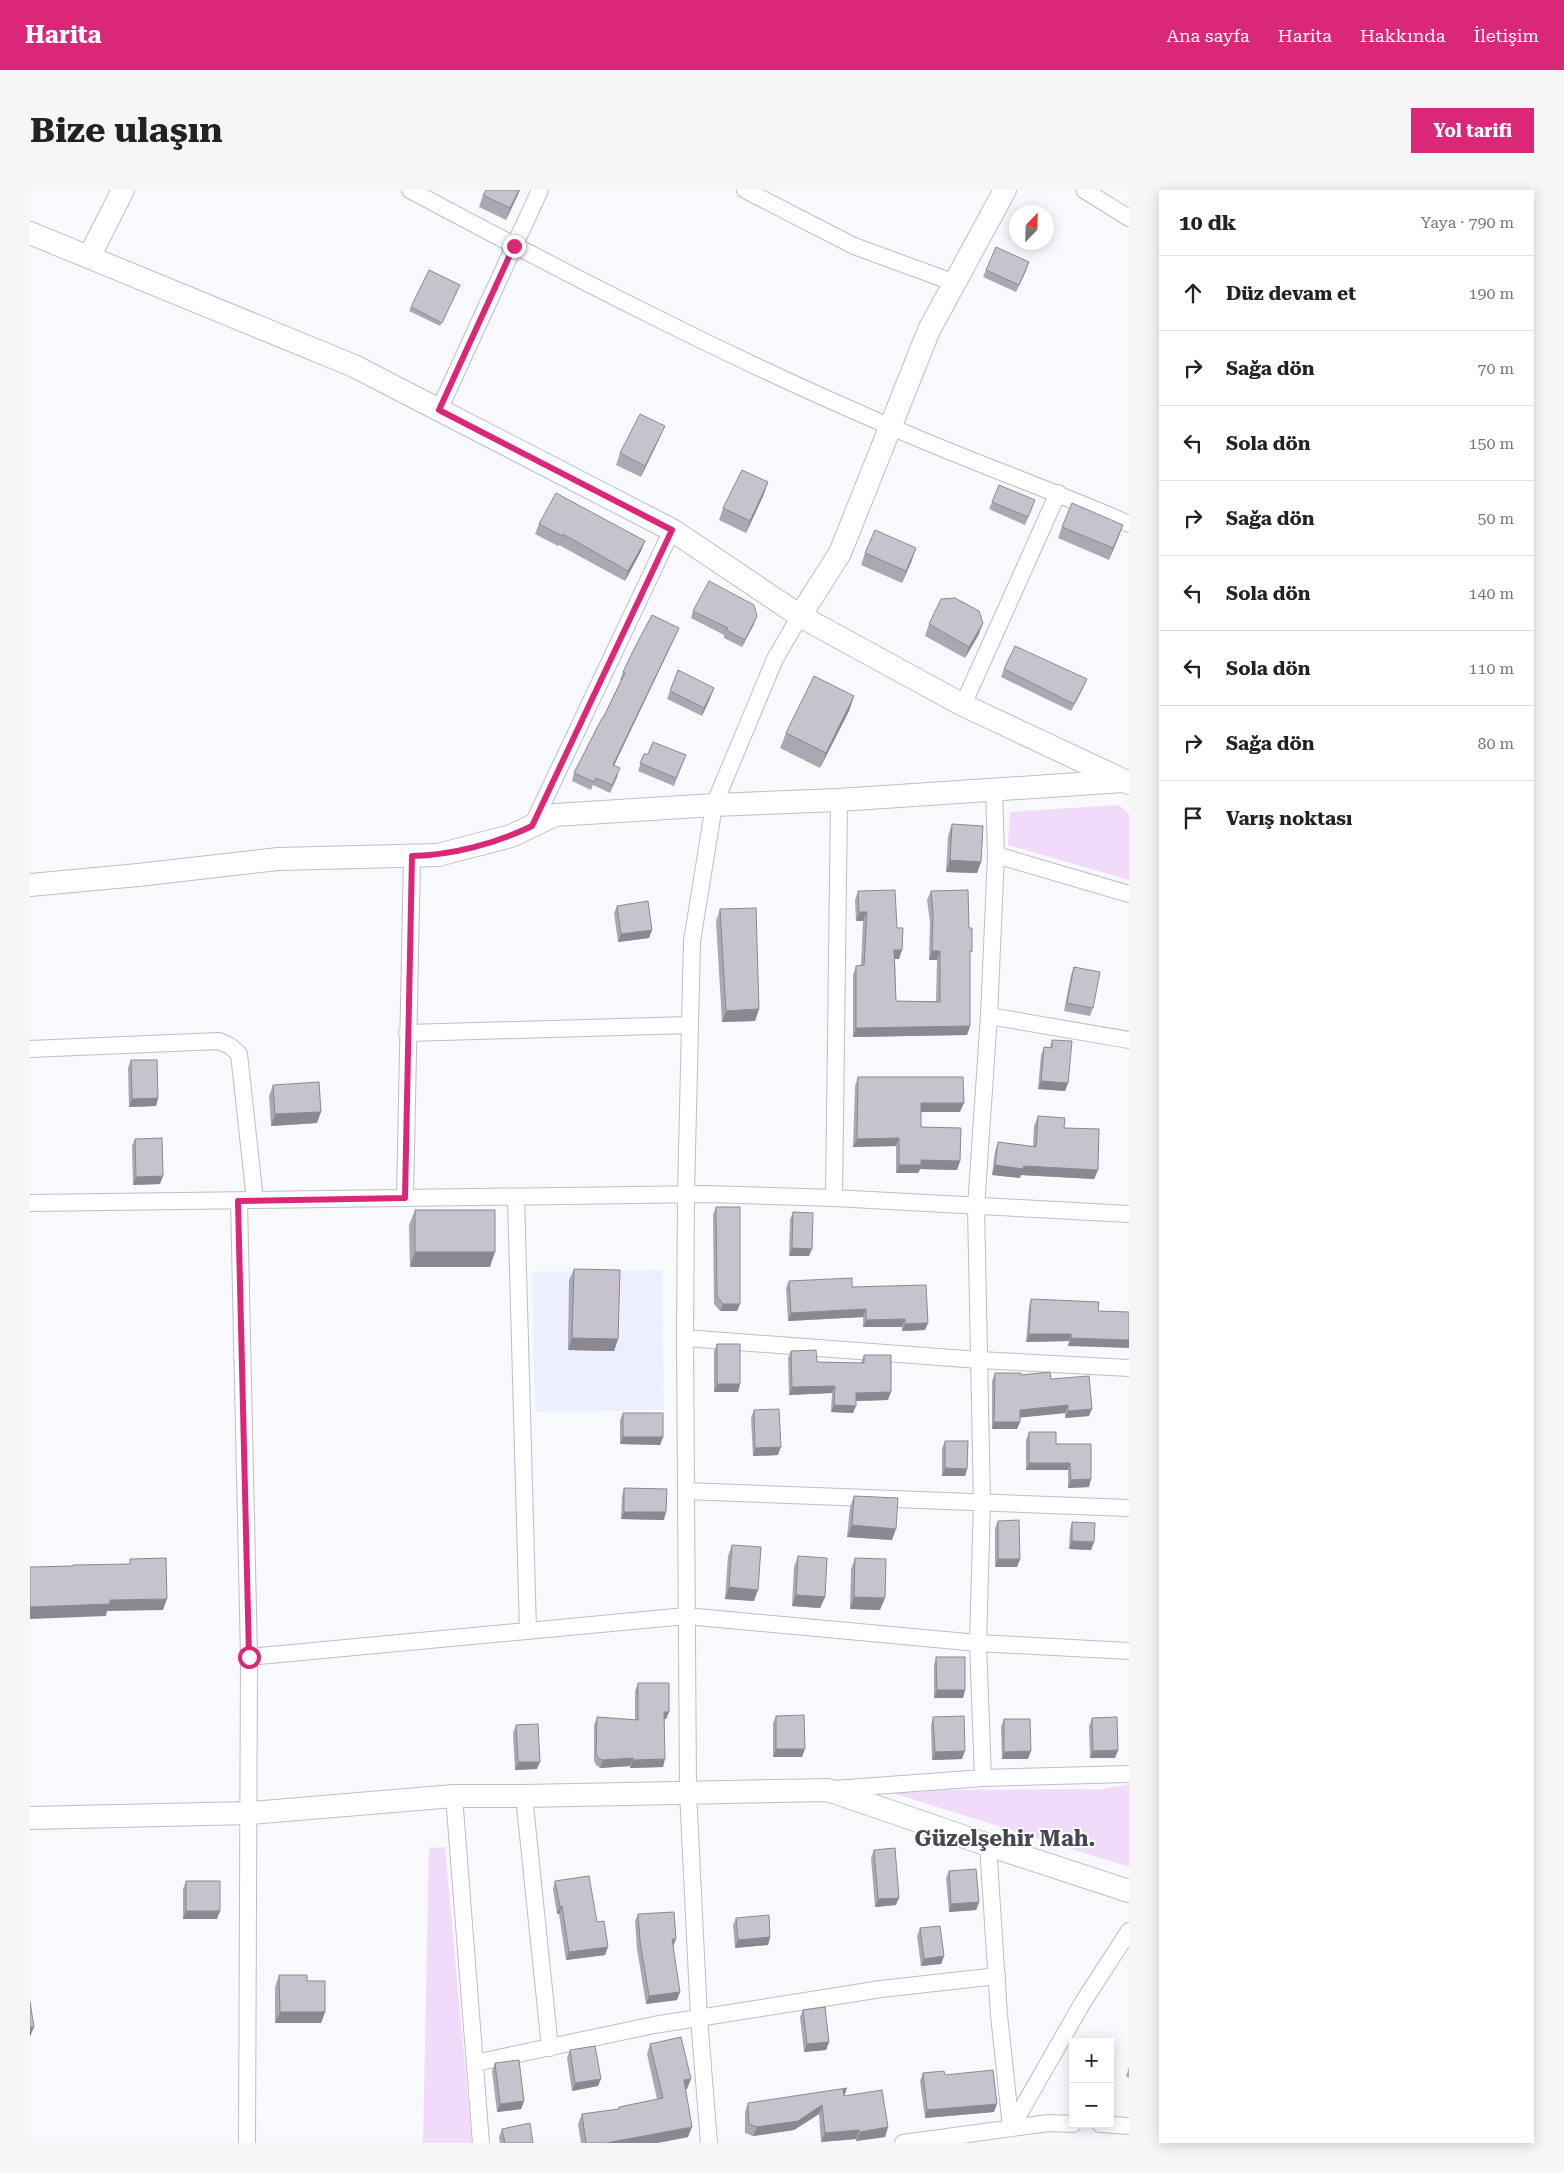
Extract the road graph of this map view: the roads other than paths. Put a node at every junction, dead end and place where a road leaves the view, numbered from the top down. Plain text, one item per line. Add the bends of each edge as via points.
1 (123, 190) edge
2 (410, 190) edge
3 (540, 190) edge
4 (745, 190) edge
5 (1005, 190) edge
6 (1084, 190) edge
7 (1129, 218) edge
8 (30, 233) edge
9 (514, 246) junction
10 (89, 257) junction
11 (955, 284) junction
12 (439, 410) junction
13 (890, 427) junction
14 (1058, 493) junction
15 (1129, 524) edge
16 (672, 530) junction
17 (800, 616) junction
18 (963, 705) junction
19 (1128, 778) edge
20 (994, 790) junction
21 (839, 800) junction
22 (714, 805) junction
23 (532, 826) junction
24 (996, 855) junction
25 (412, 856) junction
26 (30, 885) edge
27 (1129, 894) edge
28 (989, 1016) junction
29 (690, 1025) junction
30 (407, 1033) junction
31 (1129, 1040) edge
32 (30, 1049) edge
33 (686, 1194) junction
34 (516, 1197) junction
35 (405, 1198) junction
36 (834, 1198) junction
37 (247, 1200) junction
38 (30, 1204) edge
39 (976, 1207) junction
40 (1129, 1214) edge
41 (685, 1338) junction
42 (979, 1360) junction
43 (1129, 1368) edge
44 (686, 1491) junction
45 (982, 1502) junction
46 (1129, 1508) edge
47 (686, 1616) junction
48 (528, 1630) junction
49 (978, 1643) junction
50 (1129, 1651) edge
51 (249, 1657) junction
52 (1129, 1774) edge
53 (983, 1778) junction
54 (828, 1790) junction
55 (688, 1792) junction
56 (454, 1796) junction
57 (524, 1796) junction
58 (250, 1813) junction
59 (30, 1818) edge
60 (988, 1845) junction
61 (1129, 1891) edge
62 (1129, 1931) edge
63 (997, 1976) junction
64 (699, 2018) junction
65 (550, 2048) junction
66 (475, 2063) junction
67 (1069, 2124) edge
68 (1114, 2125) edge
69 (1129, 2126) edge
70 (1012, 2128) junction
71 (247, 2143) edge
72 (481, 2143) edge
73 (709, 2143) edge
74 (903, 2143) edge

1 - 10 street
2 - 9 street
3 - 9 street
4 - 11 street via 854,246
5 - 11 street
6 - 7 street
8 - 10 street
9 - 12 street
9 - 13 street via 664,324
10 - 12 street via 354,366
11 - 13 street via 929,330
12 - 16 street
13 - 14 street
13 - 17 street via 840,553
14 - 15 street
14 - 18 street
16 - 17 street
16 - 23 street
17 - 18 street
17 - 22 street via 775,659
18 - 19 street
19 - 20 street
20 - 21 street
20 - 24 street
21 - 22 street
21 - 36 street
22 - 23 street via 555,816
22 - 29 street via 692,941
23 - 25 street via 511,836 438,855
24 - 27 street
24 - 28 street
25 - 26 street via 278,859
25 - 30 street
28 - 31 street
28 - 39 street
29 - 30 street
29 - 33 street
30 - 35 street
32 - 37 street via 220,1041 230,1046 239,1054
33 - 34 street
33 - 36 street
33 - 41 street
34 - 35 street
34 - 48 street
35 - 37 street
36 - 39 street
37 - 38 street
37 - 51 street
39 - 40 street
39 - 42 street
41 - 42 street
41 - 44 street
42 - 43 street
42 - 45 street
44 - 45 street
44 - 47 street
45 - 46 street
45 - 49 street
47 - 48 street
47 - 49 street
47 - 55 street
48 - 51 street
49 - 50 street
49 - 53 street
51 - 58 street
52 - 53 street
53 - 54 street
54 - 55 street
54 - 60 street
55 - 57 street
55 - 64 street
56 - 57 street
56 - 58 street
56 - 66 street
57 - 65 street
58 - 59 street
58 - 71 street
60 - 61 street
60 - 63 street
62 - 70 street via 1083,2002
63 - 64 street via 881,1989
63 - 70 street
64 - 65 street
64 - 73 street
65 - 66 street
66 - 72 street
67 - 70 street
68 - 69 street
70 - 74 street

